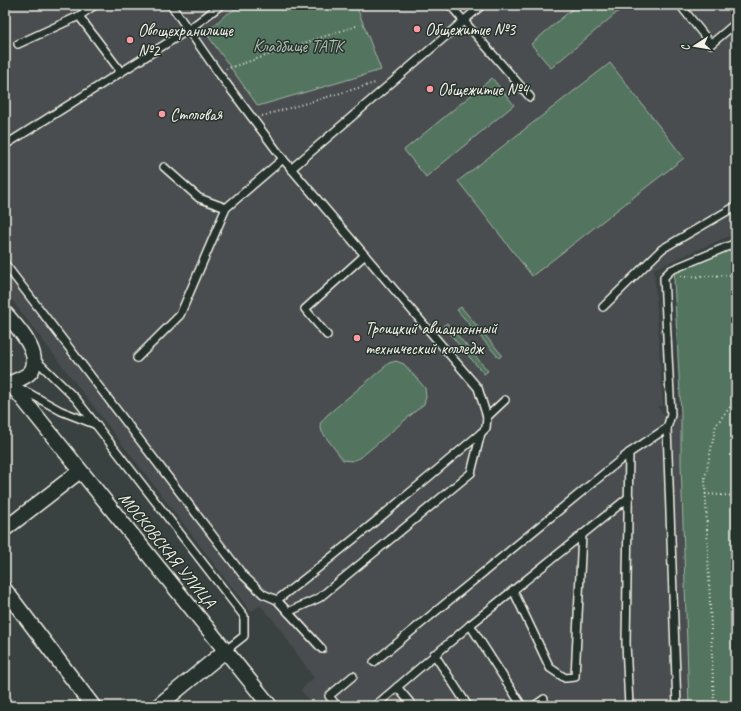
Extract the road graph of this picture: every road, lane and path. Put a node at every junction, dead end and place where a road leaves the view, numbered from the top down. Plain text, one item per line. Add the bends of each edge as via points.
1 (95, 5) edge
2 (171, 5) edge
3 (221, 5) edge
4 (450, 5) edge
5 (482, 5) edge
6 (680, 5) edge
7 (79, 16) junction
8 (464, 21) junction
9 (736, 23) edge
10 (360, 25) dead end
11 (188, 30) junction
12 (18, 44) dead end
13 (121, 72) junction
14 (218, 72) junction
15 (376, 83) dead end
16 (530, 97) dead end
17 (253, 119) junction
18 (5, 145) edge
19 (283, 159) junction
20 (164, 167) dead end
21 (291, 169) junction
22 (736, 206) edge
23 (226, 208) junction
24 (736, 244) edge
25 (365, 255) junction
26 (5, 264) edge
27 (736, 275) edge
28 (664, 277) junction
29 (603, 307) dead end
30 (5, 313) edge
31 (736, 324) edge
32 (327, 335) dead end
33 (34, 358) junction
34 (137, 358) dead end
35 (8, 384) edge
36 (505, 400) dead end
37 (735, 402) edge
38 (487, 417) junction
39 (97, 426) junction
40 (667, 428) junction
41 (481, 433) junction
42 (629, 453) junction
43 (80, 472) junction
44 (705, 494) junction
45 (736, 496) edge
46 (629, 497) junction
47 (5, 529) edge
48 (582, 534) junction
49 (5, 590) edge
50 (513, 590) junction
51 (277, 600) junction
52 (288, 612) junction
53 (470, 625) junction
54 (322, 649) dead end
55 (225, 651) junction
56 (434, 654) junction
57 (374, 662) dead end
58 (353, 676) dead end
59 (397, 687) junction
60 (544, 699) dead end
61 (94, 706) edge
62 (158, 706) edge
63 (270, 706) edge
64 (337, 706) edge
65 (376, 706) edge
66 (413, 706) edge
67 (468, 706) edge
68 (522, 706) edge
69 (534, 706) edge
70 (629, 706) edge
71 (677, 706) edge
72 (714, 706) edge

1 - 7 lane
2 - 11 lane
3 - 11 lane
4 - 8 lane
5 - 8 lane
6 - 9 lane via 712,44
7 - 12 lane
7 - 13 lane
8 - 16 lane
8 - 21 lane
10 - 14 path
11 - 13 lane
11 - 14 lane
13 - 18 lane
14 - 17 lane
15 - 17 path
17 - 19 lane
19 - 21 lane
19 - 23 lane
20 - 23 lane via 199,198
21 - 25 lane
22 - 29 lane via 662,249
23 - 34 lane via 180,315
24 - 28 lane via 671,270
25 - 32 lane via 305,309
25 - 38 lane via 478,388
26 - 51 lane via 243,575 263,594
27 - 28 path
28 - 40 lane via 671,415
30 - 33 street via 30,345
31 - 37 path
33 - 35 street via 32,370
33 - 39 lane via 76,399
35 - 39 lane
35 - 43 street, МОСКОВСКАЯ УЛИЦА
36 - 38 lane
37 - 44 path via 716,425 705,478
38 - 41 lane via 486,428
39 - 55 lane via 244,616 244,636
40 - 42 lane
40 - 71 lane
41 - 51 lane
41 - 52 lane via 471,473 319,598
42 - 46 lane
42 - 57 lane
43 - 47 street
43 - 55 street, МОСКОВСКАЯ УЛИЦА
44 - 45 path
44 - 72 path
46 - 48 lane
46 - 70 lane via 626,643
48 - 50 lane
48 - 50 lane via 575,677 565,678 550,668
49 - 61 street
50 - 53 lane
51 - 52 lane
52 - 54 lane
53 - 56 lane
53 - 68 lane
55 - 62 street
55 - 63 street, МОСКОВСКАЯ УЛИЦА
56 - 59 lane
56 - 67 lane
58 - 64 lane via 329,696
59 - 65 lane
59 - 66 lane
60 - 69 lane

